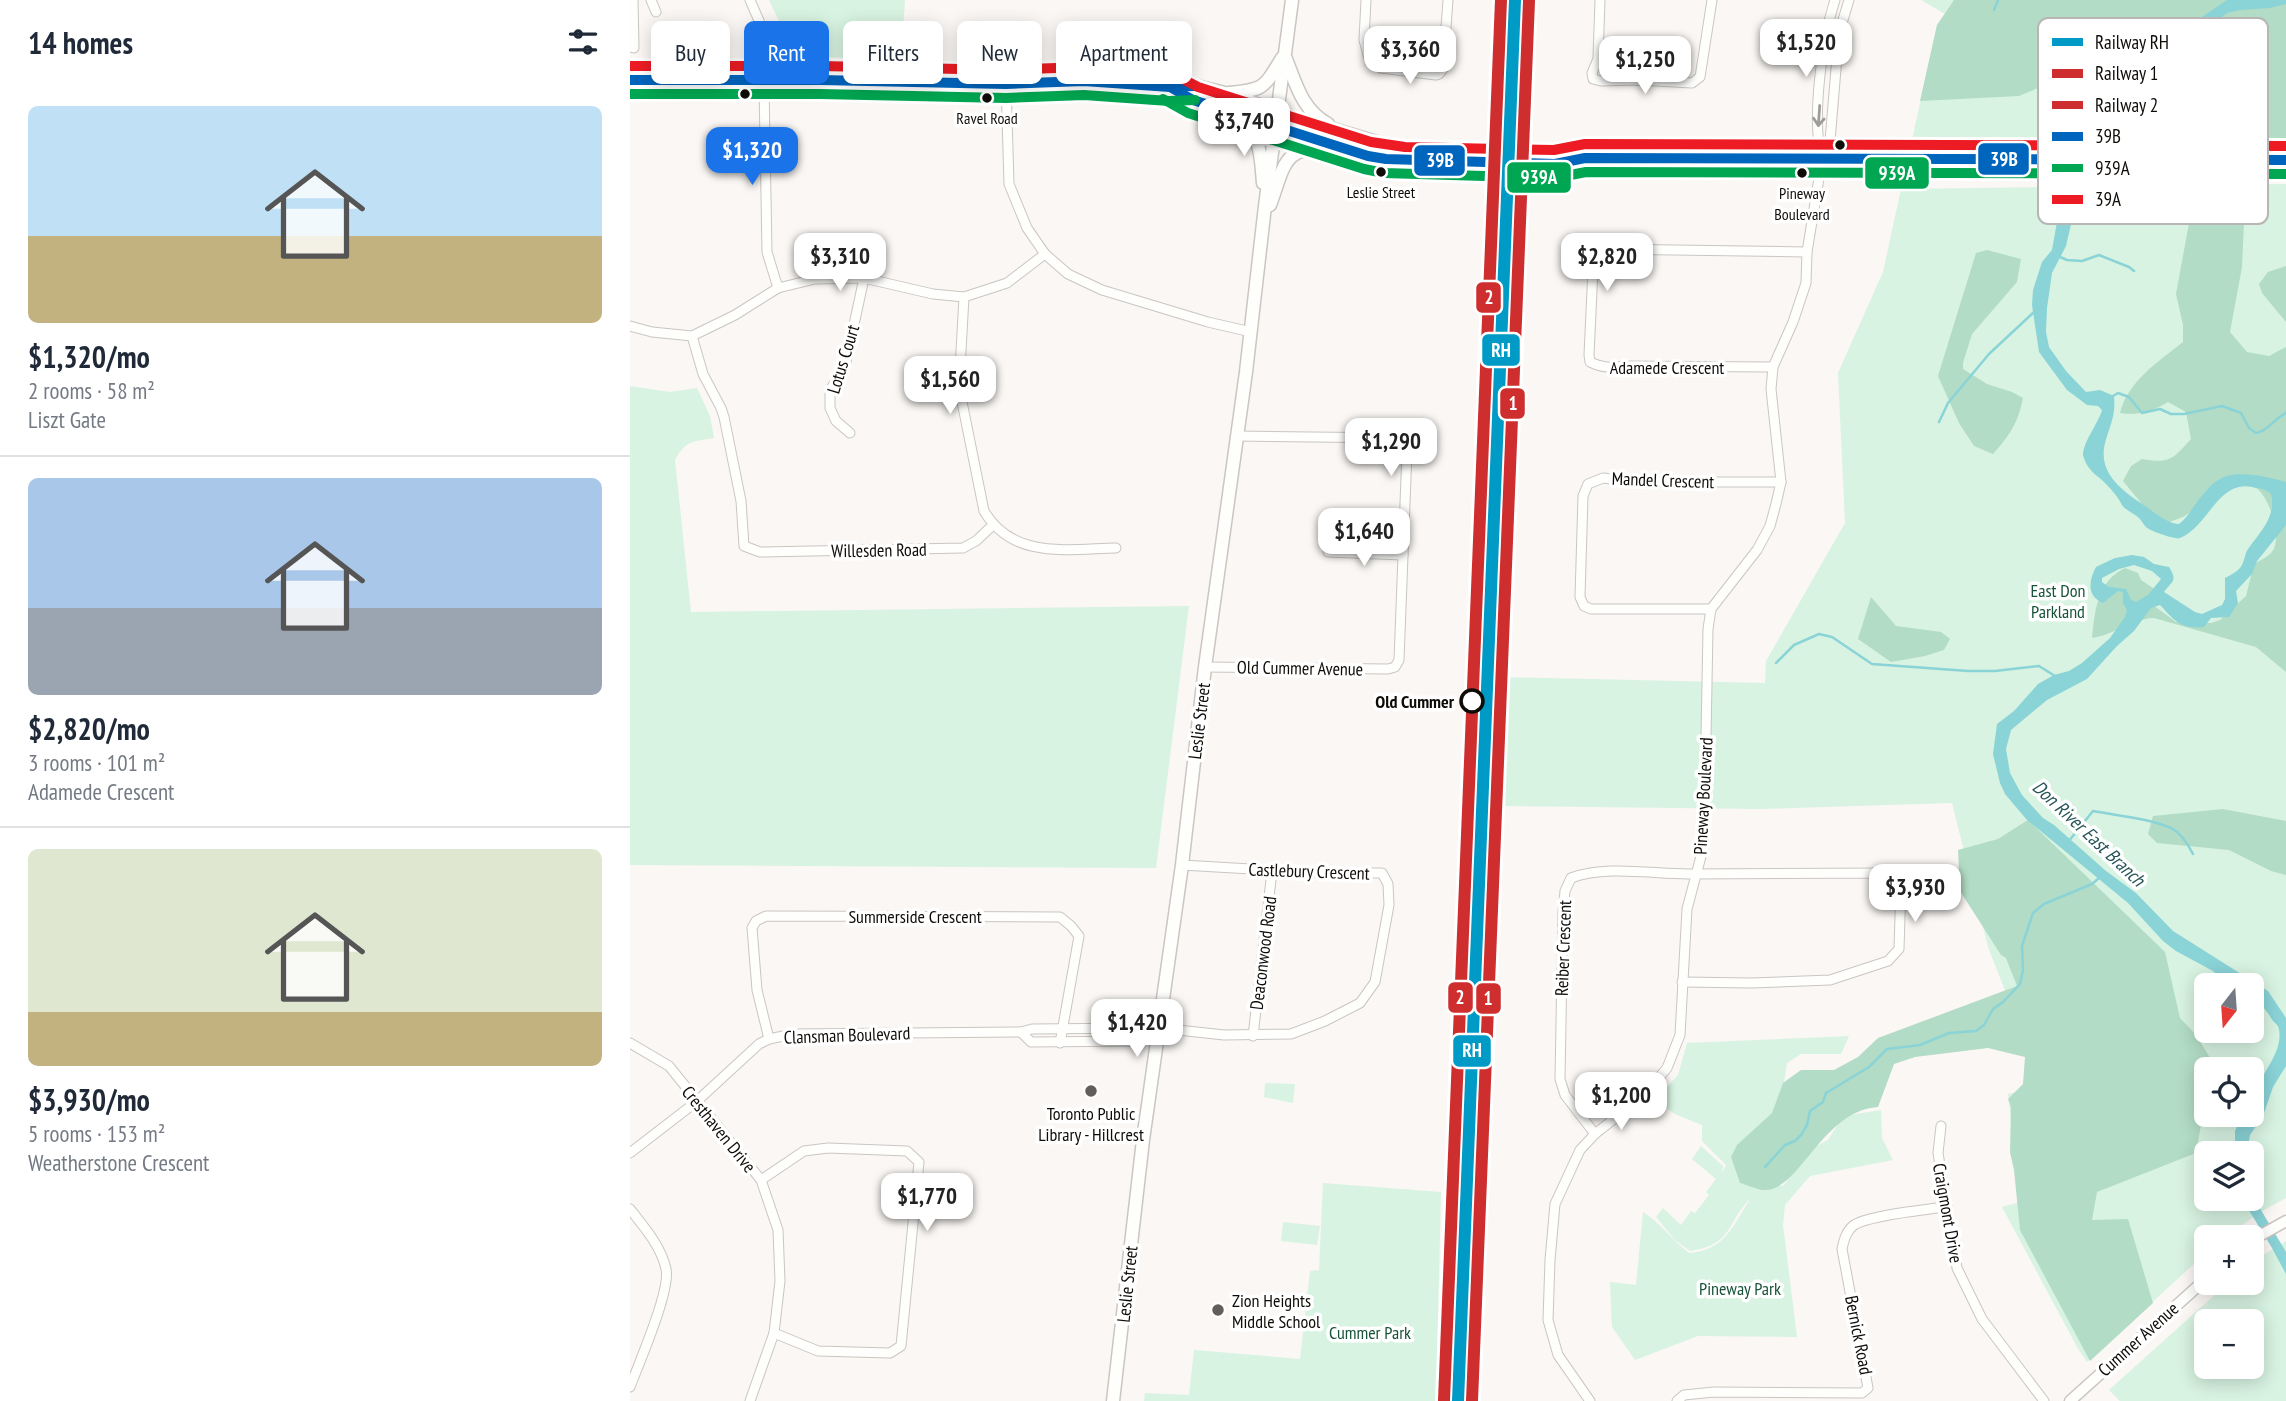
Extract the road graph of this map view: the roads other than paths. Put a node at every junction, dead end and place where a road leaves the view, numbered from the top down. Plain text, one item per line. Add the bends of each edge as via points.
1 (632, 0) edge
2 (651, 0) edge
3 (750, 0) edge
4 (1292, 0) edge
5 (1366, 0) edge
6 (1448, 0) edge
7 (1600, 0) edge
8 (1712, 0) edge
9 (1835, 0) edge
10 (1849, 0) edge
11 (656, 12) dead end
12 (759, 21) edge
13 (630, 47) edge
14 (1284, 55) junction
15 (744, 79) edge
16 (630, 80) edge
17 (829, 80) edge
18 (957, 83) edge
19 (1042, 83) edge
20 (765, 84) edge
21 (1006, 84) edge
22 (1170, 87) junction
23 (1225, 93) junction
24 (1223, 108) junction
25 (1277, 118) junction
26 (1347, 134) junction
27 (1352, 150) junction
28 (1585, 158) junction
29 (2038, 159) edge
30 (1822, 160) junction
31 (2268, 160) edge
32 (2286, 160) edge
33 (1265, 206) junction
34 (1263, 225) junction
35 (1807, 252) junction
36 (1045, 254) junction
37 (864, 278) junction
38 (778, 288) junction
39 (964, 297) junction
40 (630, 326) edge
41 (1251, 332) junction
42 (692, 336) junction
43 (1773, 367) junction
44 (850, 433) dead end
45 (1236, 436) junction
46 (1781, 482) junction
47 (993, 525) junction
48 (1116, 548) dead end
49 (1328, 552) dead end
50 (1403, 555) junction
51 (1711, 609) junction
52 (1205, 667) junction
53 (1182, 865) junction
54 (1272, 871) junction
55 (1696, 874) junction
56 (1682, 982) junction
57 (1063, 1029) junction
58 (1021, 1032) junction
59 (1157, 1036) junction
60 (1253, 1036) junction
61 (769, 1039) junction
62 (630, 1042) edge
63 (1060, 1043) junction
64 (696, 1102) junction
65 (1941, 1126) dead end
66 (1595, 1134) junction
67 (630, 1153) edge
68 (761, 1180) junction
69 (1945, 1207) junction
70 (630, 1209) edge
71 (2286, 1221) edge
72 (2264, 1233) edge
73 (2194, 1290) edge
74 (774, 1333) junction
75 (630, 1387) edge
76 (1587, 1400) edge
77 (750, 1401) edge
78 (1113, 1401) edge
79 (1677, 1401) edge
80 (2044, 1401) edge
81 (2070, 1401) edge

1 - 13 street via 634,48
2 - 11 street
3 - 12 street
4 - 14 main road, Leslie Street
5 - 6 street via 1364,40 1370,62 1381,68 1436,75 1443,69
7 - 8 street via 1594,79 1692,83 1700,77
9 -> 30 street via 1825,30 1822,65 1817,141
10 - 30 street via 1839,33 1830,141
14 - 23 main road via 1265,85
14 - 25 main road, Leslie Street
14 - 26 main road via 1308,109
15 - 16 main road
17 - 18 main road
19 - 22 main road
20 - 38 street via 766,252
21 - 36 street via 1009,184 1027,228
22 - 23 main road via 1192,85
22 - 24 main road via 1193,100
23 - 25 main road
24 - 25 main road
24 - 33 main road via 1255,135
25 - 26 main road
25 - 27 main road
25 - 33 main road, Leslie Street
26 - 28 main road via 1418,149 1558,151
27 - 28 main road via 1404,161 1555,163
27 - 34 main road via 1310,149 1289,158
28 - 30 main road
29 - 30 main road
30 - 35 street
31 - 32 main road
33 - 34 main road, Leslie Street
34 - 41 main road, Leslie Street
35 - 43 street via 1806,283
35 - 43 street, Adamede Crescent via 1604,249 1596,254 1590,362 1610,368
36 - 39 street via 1007,283
36 - 41 street via 1068,274 1102,290
37 - 38 street via 815,279
37 - 39 street
37 - 44 street, Lotus Court via 846,362 830,391 836,421
38 - 42 street
39 - 47 street via 959,387 984,511
40 - 42 street
41 - 45 main road, Leslie Street
42 - 47 street, Willesden Road via 703,373 722,408 741,501 744,546 760,552 963,548
43 - 46 street via 1771,389
45 - 50 street via 1397,438 1405,442
45 - 52 main road, Leslie Street
46 - 51 street via 1770,526 1757,550
46 - 51 street, Mandel Crescent via 1603,478 1588,484 1583,496 1580,597 1584,606
47 - 48 street via 1017,542 1046,549
49 - 50 street
50 - 52 street, Old Cummer Avenue via 1395,667
51 - 55 street, Pineway Boulevard via 1704,845
52 - 53 main road, Leslie Street
53 - 54 street, Castlebury Crescent
53 - 59 main road, Leslie Street
54 - 60 street, Deaconwood Road
54 - 60 street, Castlebury Crescent via 1382,873 1388,884 1389,905 1375,982 1360,1003 1292,1034
55 - 56 street, Pineway Boulevard via 1687,909
55 - 56 street, Reiber Crescent via 1891,873 1901,884 1899,949 1888,961 1830,979
55 - 66 street, Reiber Crescent via 1583,873 1571,878 1565,891 1560,1079 1565,1095
56 - 66 street, Pineway Boulevard via 1680,1035 1667,1068 1644,1095
57 - 58 street, Clansman Boulevard
57 - 59 street, Clansman Boulevard via 1138,1028
57 - 61 street, Summerside Crescent via 1079,936 1060,917 766,916 752,928 757,990
57 - 63 street, Summerside Crescent
58 - 61 street, Clansman Boulevard via 793,1034
58 - 63 street, Clansman Boulevard via 1031,1042
59 - 60 street, Castlebury Crescent via 1178,1030
59 - 63 street, Clansman Boulevard via 1137,1041
59 - 78 main road, Leslie Street
61 - 64 street, Clansman Boulevard
62 - 64 street, Cresthaven Drive via 668,1066
64 - 67 street, Clansman Boulevard
64 - 68 street, Cresthaven Drive
65 - 69 street, Craigmont Drive via 1938,1153
66 - 76 street, Pineway Boulevard via 1580,1150 1555,1204 1548,1308 1558,1355
68 - 74 street, Cresthaven Drive via 778,1230 780,1282
68 - 74 street via 804,1151 828,1148 908,1151 919,1162 901,1346 890,1353 818,1351
69 - 79 street, Bernick Road via 1874,1219 1854,1225 1845,1236 1842,1249 1868,1388 1862,1393 1714,1392 1684,1395
69 - 80 street, Craigmont Drive via 1957,1268 1982,1319
70 - 75 street via 653,1237 667,1270 663,1295
71 - 72 street
73 - 81 street, Cummer Avenue
74 - 77 street, Cresthaven Drive

